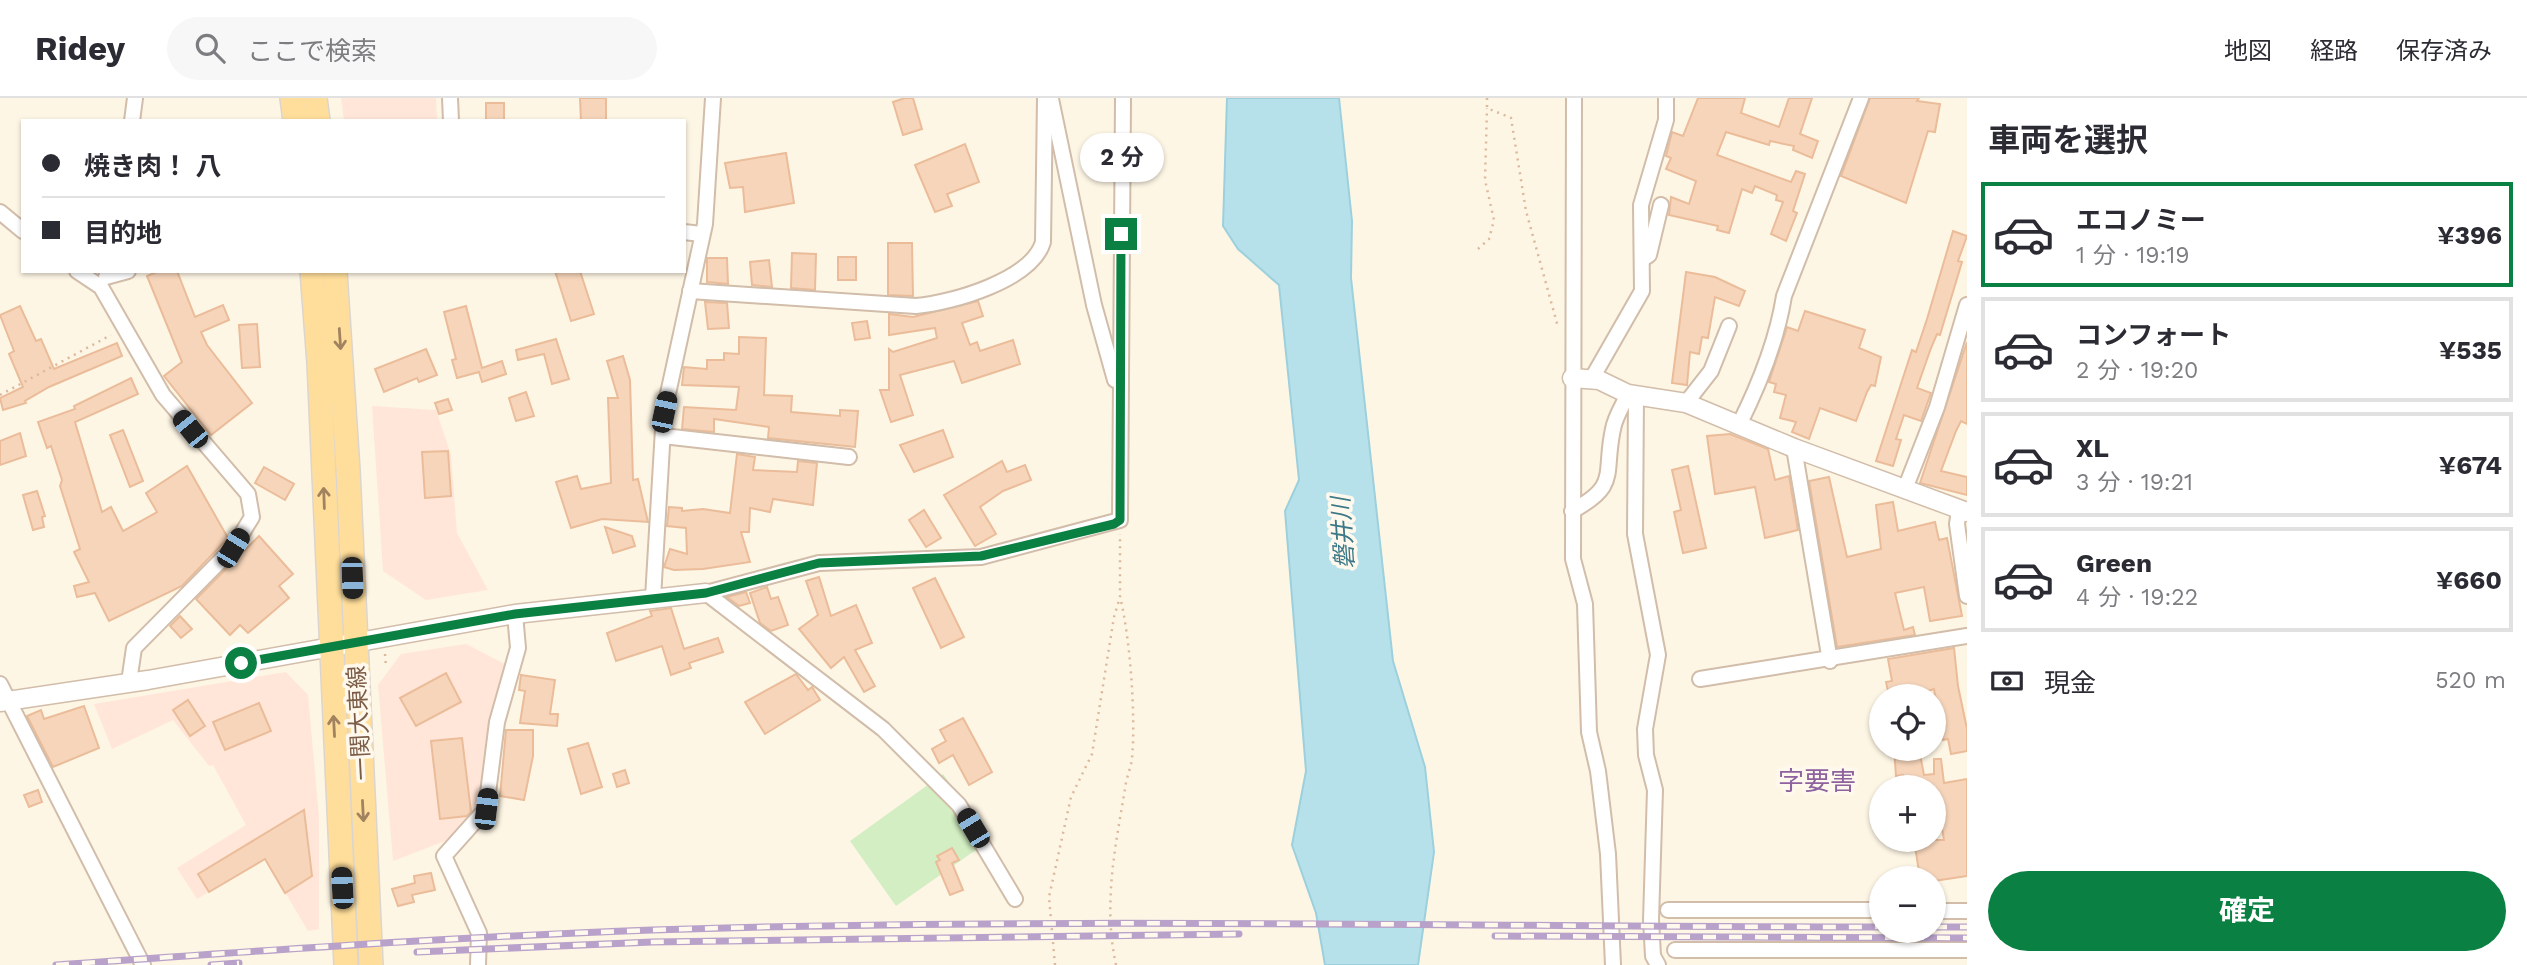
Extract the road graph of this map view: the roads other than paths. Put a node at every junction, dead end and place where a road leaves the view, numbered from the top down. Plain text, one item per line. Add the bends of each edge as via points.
1 (135, 98) edge
2 (292, 98) edge
3 (315, 98) edge
4 (450, 98) edge
5 (713, 98) edge
6 (1045, 98) edge
7 (1051, 98) edge
8 (1123, 98) edge
9 (1574, 98) edge
10 (1666, 98) edge
11 (1861, 98) edge
12 (132, 119) edge
13 (295, 119) edge
14 (318, 119) edge
15 (451, 119) edge
16 (1661, 205) dead end
17 (0, 212) edge
18 (21, 230) edge
19 (686, 232) edge
20 (701, 234) junction
21 (1642, 259) junction
22 (84, 273) edge
23 (122, 273) edge
24 (312, 273) edge
25 (335, 273) edge
26 (105, 279) edge
27 (691, 291) junction
28 (1967, 305) edge
29 (1729, 326) dead end
30 (1572, 378) junction
31 (1591, 380) junction
32 (1632, 394) junction
33 (1120, 397) junction
34 (1686, 403) junction
35 (1739, 425) junction
36 (663, 436) junction
37 (1794, 448) junction
38 (849, 457) dead end
39 (1905, 489) junction
40 (1572, 511) junction
41 (1963, 511) edge
42 (706, 593) junction
43 (1967, 596) edge
44 (653, 598) junction
45 (515, 614) junction
46 (1967, 636) edge
47 (355, 642) junction
48 (330, 646) junction
49 (1830, 661) junction
50 (1700, 680) dead end
51 (130, 682) junction
52 (2, 696) edge
53 (1015, 900) dead end
54 (1668, 910) dead end
55 (1869, 910) edge
56 (1946, 911) edge
57 (1967, 911) edge
58 (1675, 950) dead end
59 (1967, 950) edge
60 (143, 965) edge
61 (346, 965) edge
62 (370, 965) edge
63 (478, 965) edge
64 (1613, 965) edge
65 (1658, 965) edge

1 - 12 street
2 - 13 main road
3 - 14 main road
4 - 15 street
5 - 20 street
6 - 27 street via 1043,242 1029,265 976,291 940,304 916,306
7 - 33 street via 1094,305
8 - 33 street
9 - 30 street
10 - 21 street via 1666,120 1641,205
11 - 35 street via 1784,296 1755,394
16 - 21 street via 1649,256
17 - 18 street
19 - 20 street
20 - 27 street
21 - 31 street via 1642,291
22 - 26 street
23 - 26 street
48 -> 24 main road, 一関大東線
25 -> 47 main road, 一関大東線
26 - 51 street via 124,328 163,395 248,494 252,517 233,548 135,648
27 - 36 street via 664,412
28 - 39 street via 1937,407
29 - 34 street via 1711,371
30 - 31 street
30 - 40 street
31 - 32 street
32 - 34 street
32 - 40 street via 1613,427 1608,477 1598,497
32 - 65 street via 1635,534 1658,655 1645,729 1655,790 1651,920 1653,956
33 - 42 street via 1120,520 981,556 819,563
34 - 35 street
35 - 37 street
36 - 38 street
36 - 44 street
37 - 39 street
37 - 49 street
39 - 41 street
40 - 64 street via 1573,559 1585,604 1589,732 1608,854
41 - 43 street via 1957,524
42 - 44 street
42 - 53 street via 883,729 959,805
44 - 45 street
45 - 47 street
45 - 63 street via 518,648 497,722 486,809 444,856 479,933
46 - 49 street
47 - 48 street
47 -> 62 main road, 一関大東線
48 - 51 street
61 -> 48 main road, 一関大東線
49 - 50 street
51 - 52 street
52 - 60 street
54 - 55 street
56 - 57 street
58 - 59 street

